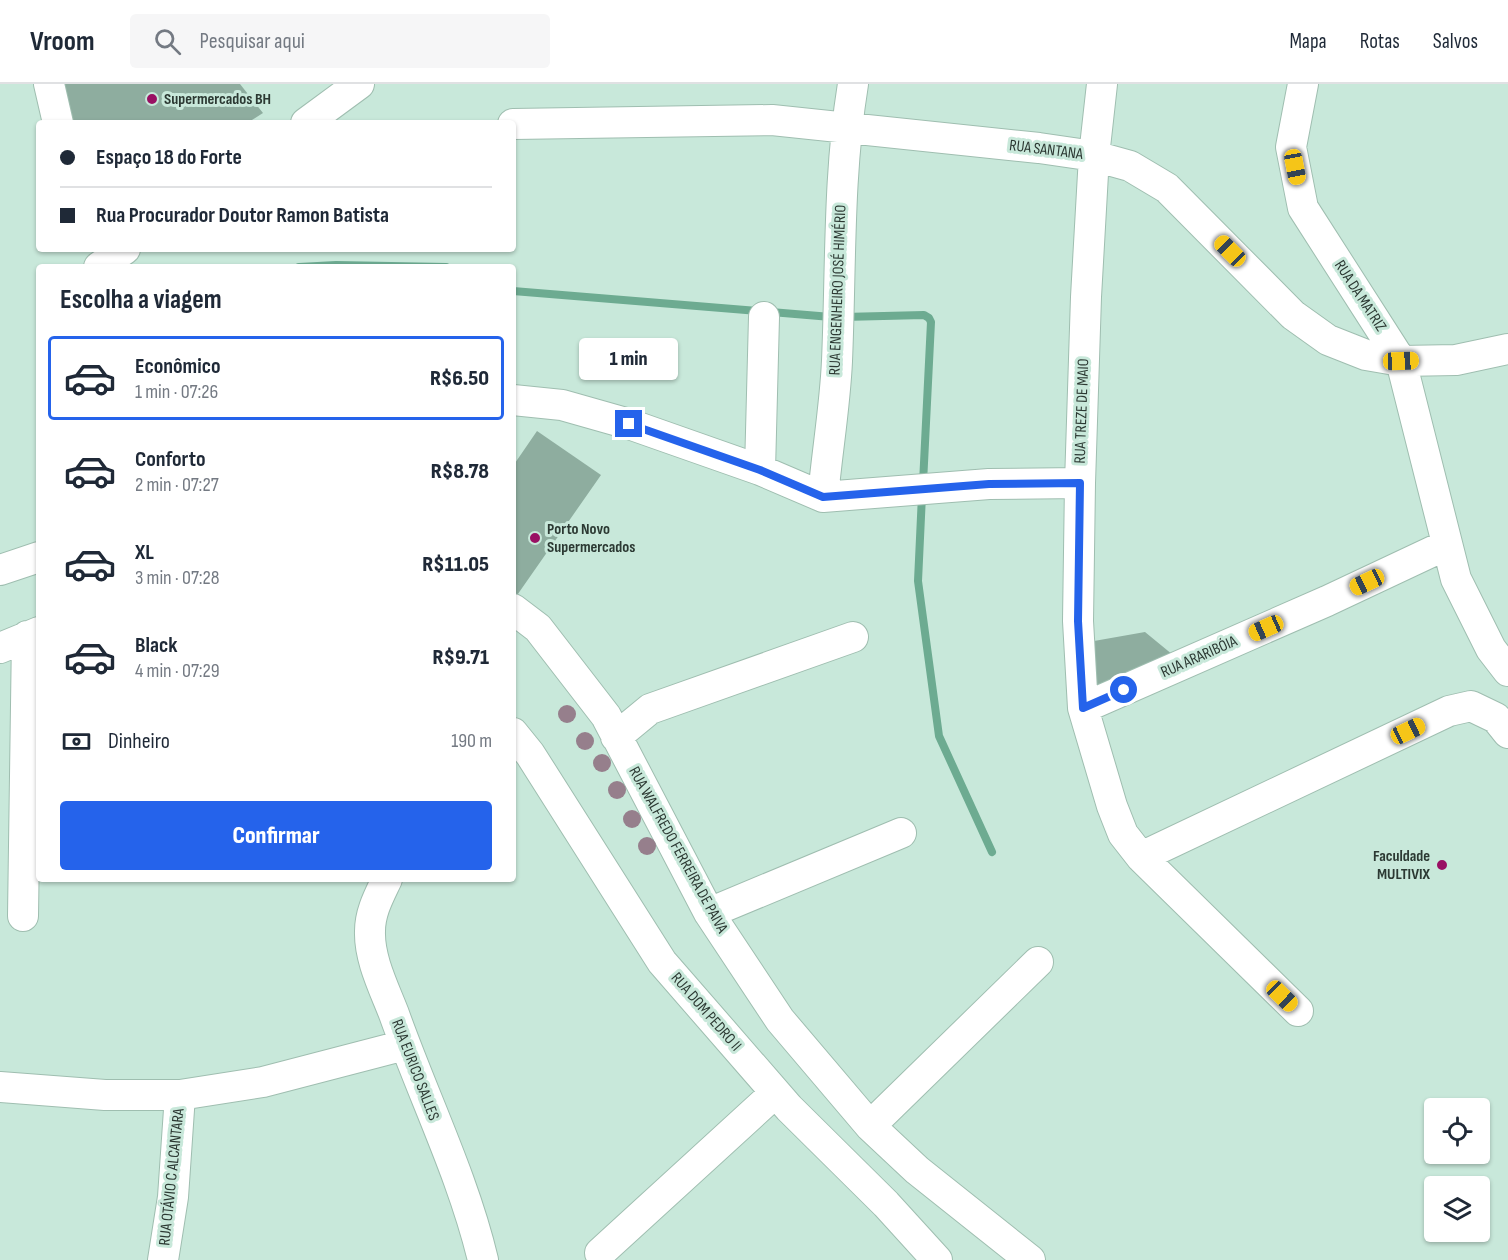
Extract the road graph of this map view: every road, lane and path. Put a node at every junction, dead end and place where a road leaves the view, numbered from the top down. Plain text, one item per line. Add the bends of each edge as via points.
1 (49, 84) edge
2 (359, 84) edge
3 (852, 84) edge
4 (1102, 84) edge
5 (1303, 84) edge
6 (57, 120) edge
7 (310, 120) edge
8 (516, 124) edge
9 (846, 128) junction
10 (1094, 156) junction
11 (121, 252) edge
12 (103, 264) edge
13 (764, 317) dead end
14 (1507, 348) edge
15 (1401, 361) junction
16 (516, 400) edge
17 (760, 470) junction
18 (1080, 483) junction
19 (823, 497) junction
20 (1446, 545) junction
21 (36, 558) edge
22 (0, 570) edge
23 (516, 611) edge
24 (33, 634) edge
25 (853, 637) dead end
26 (0, 648) edge
27 (1502, 653) edge
28 (1083, 708) junction
29 (1508, 733) edge
30 (616, 737) junction
31 (516, 738) edge
32 (901, 834) dead end
33 (1141, 857) junction
34 (386, 882) edge
35 (709, 913) junction
36 (23, 916) dead end
37 (1038, 962) dead end
38 (1298, 1011) dead end
39 (405, 1045) junction
40 (0, 1087) edge
41 (775, 1093) junction
42 (180, 1095) junction
43 (870, 1126) junction
44 (917, 1170) junction
45 (886, 1204) junction
46 (600, 1253) dead end
47 (163, 1260) edge
48 (483, 1260) edge
49 (937, 1260) edge
50 (1030, 1260) edge

1 - 6 street
2 - 7 street
3 - 9 street, RUA ENGENHEIRO JOSÉ HIMÉRIO
4 - 10 street, RUA TREZE DE MAIO
5 - 15 street, RUA DA MATRIZ via 1291,147 1303,208
8 - 9 street, RUA SANTANA via 772,120
9 - 10 street, RUA SANTANA
9 - 19 street, RUA ENGENHEIRO JOSÉ HIMÉRIO via 837,364
10 - 15 street, RUA SANTANA via 1130,166 1167,188 1293,315 1328,340 1366,355
10 - 18 street, RUA TREZE DE MAIO
11 - 12 street
13 - 17 street
14 - 15 street, RUA SANTANA via 1456,360
15 - 20 street, RUA DA MATRIZ
16 - 17 street via 562,405 629,424
17 - 19 street
18 - 19 street via 989,484
18 - 28 street, RUA TREZE DE MAIO via 1078,621
20 - 27 street, RUA DA MATRIZ via 1456,579
20 - 28 street, RUA ARARIBÓIA
21 - 22 street
23 - 30 street, RUA WALFREDO FERREIRA DE PAIVA via 538,628 606,716
24 - 26 street
24 - 36 street
25 - 30 street via 650,709
28 - 33 street, RUA TREZE DE MAIO via 1112,806 1123,834
29 - 33 street via 1496,718 1471,706 1449,711
30 - 35 street, RUA WALFREDO FERREIRA DE PAIVA
31 - 41 street, RUA DOM PEDRO II via 662,962
32 - 35 street
33 - 38 street, RUA TREZE DE MAIO
34 - 39 street, RUA EURICO SALLES via 374,905 372,954
35 - 43 street, RUA WALFREDO FERREIRA DE PAIVA via 780,1020
37 - 43 street
39 - 42 street via 263,1082
39 - 48 street, RUA EURICO SALLES via 475,1225
40 - 42 street via 105,1095
41 - 45 street, RUA DOM PEDRO II
41 - 46 street
42 - 47 street, RUA OTÁVIO C ALCANTARA via 173,1197
43 - 44 street, RUA WALFREDO FERREIRA DE PAIVA
44 - 45 street
44 - 50 street, RUA WALFREDO FERREIRA DE PAIVA
45 - 49 street, RUA DOM PEDRO II

